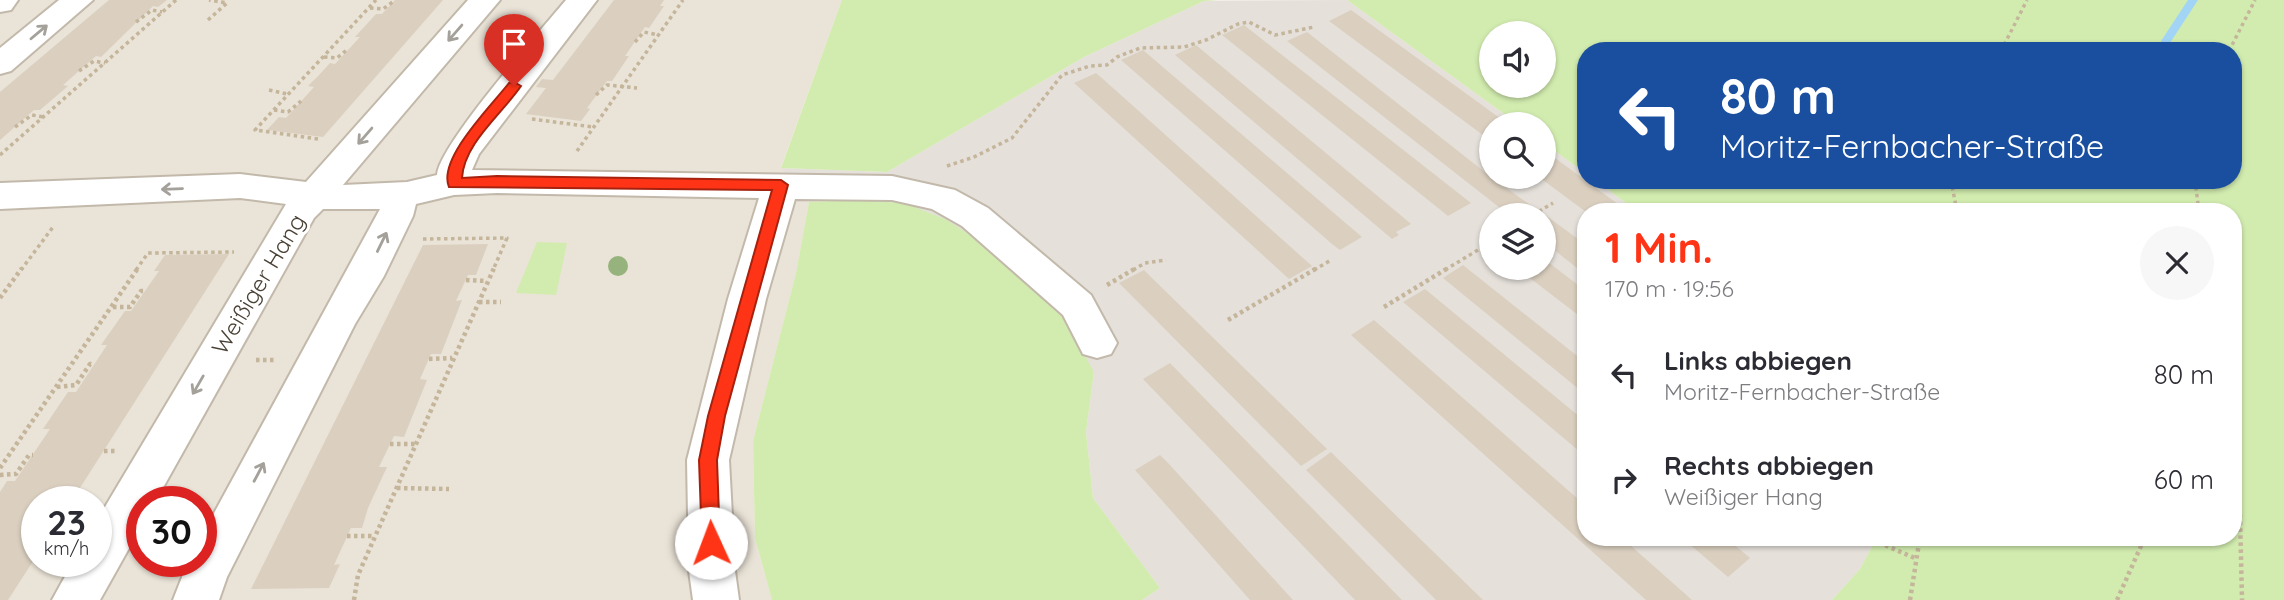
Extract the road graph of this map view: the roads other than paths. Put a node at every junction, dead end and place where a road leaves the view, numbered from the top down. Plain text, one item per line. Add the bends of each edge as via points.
1 (78, 0) edge
2 (485, 0) edge
3 (582, 0) edge
4 (0, 64) edge
5 (454, 183) junction
6 (781, 185) junction
7 (313, 195) junction
8 (0, 196) edge
9 (388, 196) junction
10 (1097, 343) dead end
11 (75, 600) edge
12 (196, 600) edge
13 (716, 600) edge

4 -> 1 street
2 -> 7 street, Weißiger Hang
3 - 5 street via 465,148 455,166
5 - 6 street
5 - 9 street
6 - 10 street via 891,188 942,199 975,217 1077,305
6 - 13 street via 747,299 708,460
7 -> 8 street via 240,187
7 - 9 street
7 -> 11 street, Weißiger Hang
12 -> 9 street via 395,216 399,207

